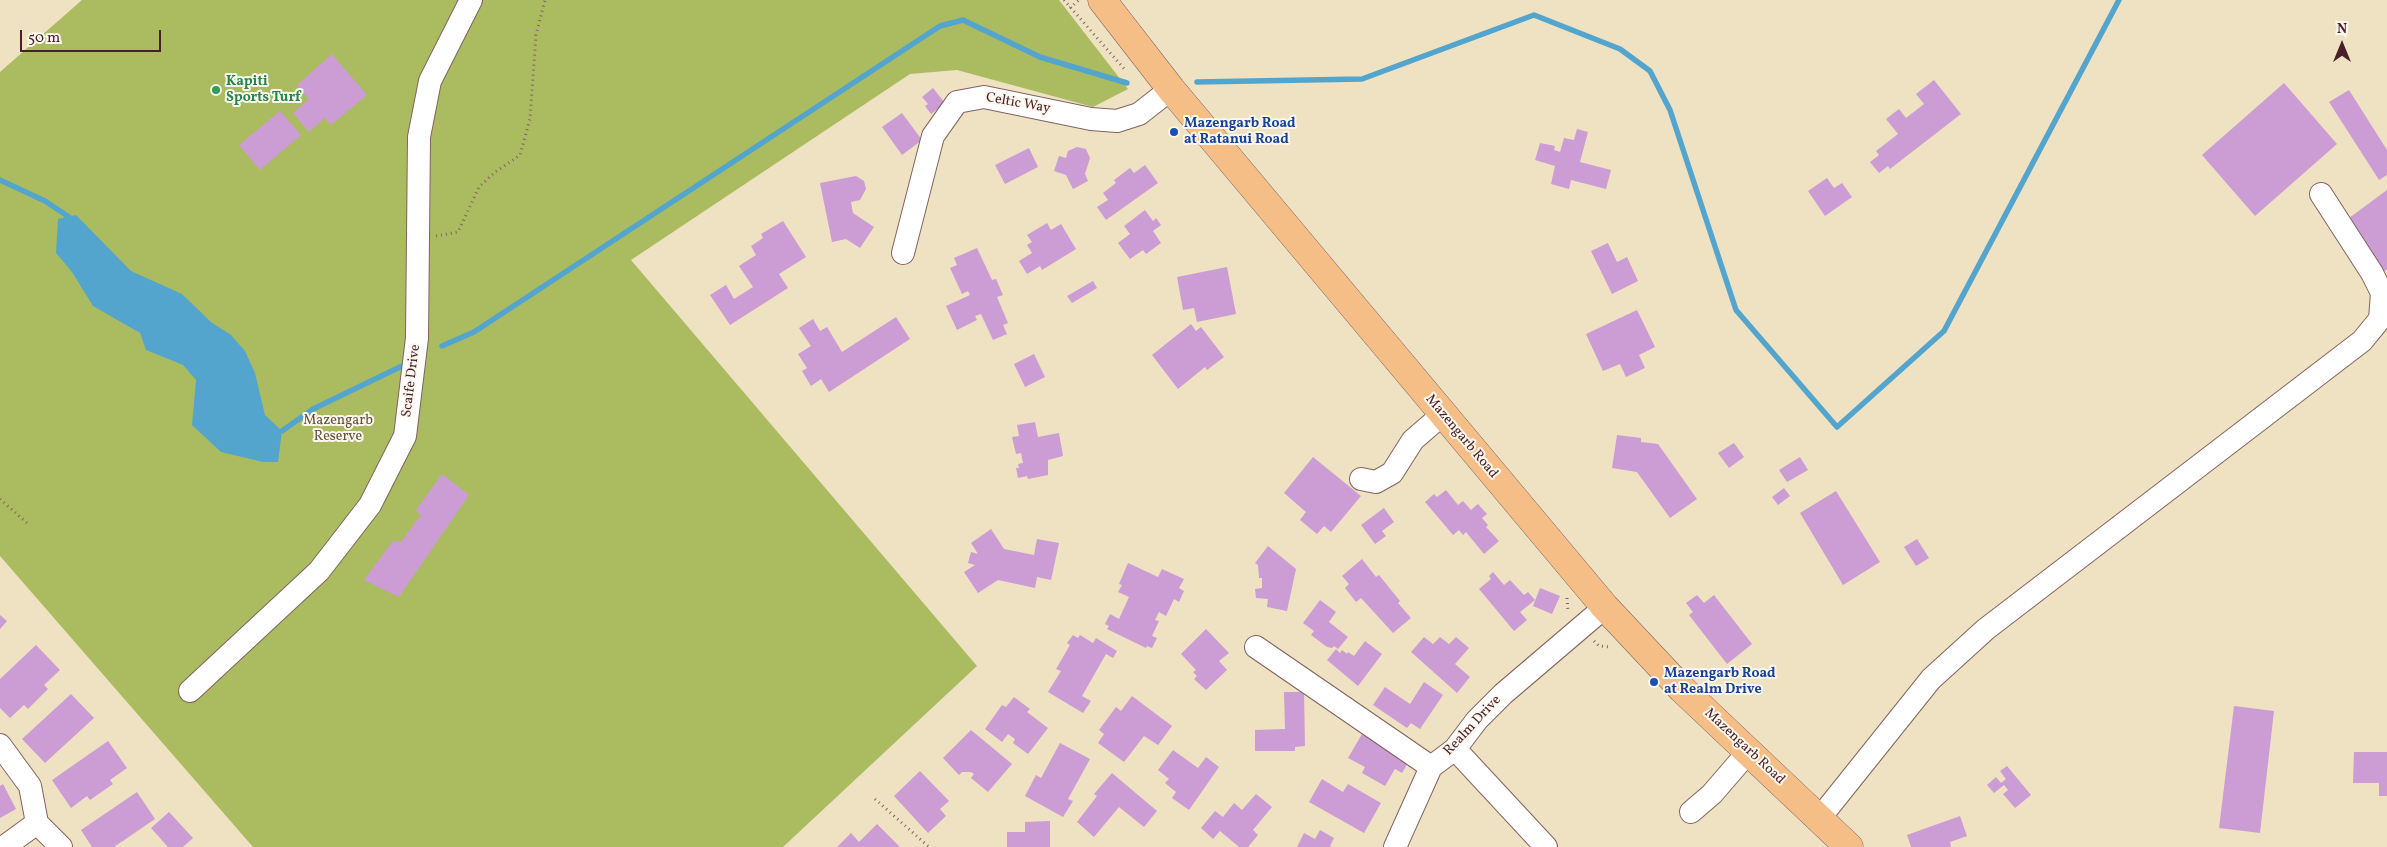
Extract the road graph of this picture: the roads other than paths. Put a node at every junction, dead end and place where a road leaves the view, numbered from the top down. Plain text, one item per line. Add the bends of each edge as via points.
1 (471, 0) edge
2 (1102, 0) edge
3 (1171, 89) junction
4 (2321, 194) dead end
5 (903, 253) dead end
6 (1442, 415) junction
7 (1361, 479) dead end
8 (1605, 607) junction
9 (1256, 647) dead end
10 (190, 691) dead end
11 (0, 745) edge
12 (1455, 749) junction
13 (1749, 752) junction
14 (1431, 767) junction
15 (1691, 812) dead end
16 (1819, 819) junction
17 (37, 823) junction
18 (4, 847) edge
19 (61, 847) edge
20 (1395, 847) edge
21 (1546, 847) edge
22 (1849, 847) edge

1 - 10 street, Scaife Drive via 430,81 419,137 417,338 405,436 370,505 319,571
2 - 3 main road, Mazengarb Road
3 - 5 street, Celtic Way via 1139,114 1117,120 1091,119 984,97 957,102 934,136
3 - 6 main road, Mazengarb Road
4 - 16 street via 2382,293 2380,320 2362,341 1986,629 1931,679
6 - 7 street via 1413,440 1392,472 1376,482
6 - 8 main road, Mazengarb Road
8 - 12 street, Realm Drive via 1503,694
8 - 13 main road, Mazengarb Road via 1682,689
9 - 14 street
11 - 17 street via 30,786
12 - 14 street, Realm Drive
12 - 21 street
13 - 15 street via 1712,794
13 - 16 main road, Mazengarb Road
14 - 20 street, Realm Drive
16 - 22 main road, Mazengarb Road
17 - 18 street
17 - 19 street

